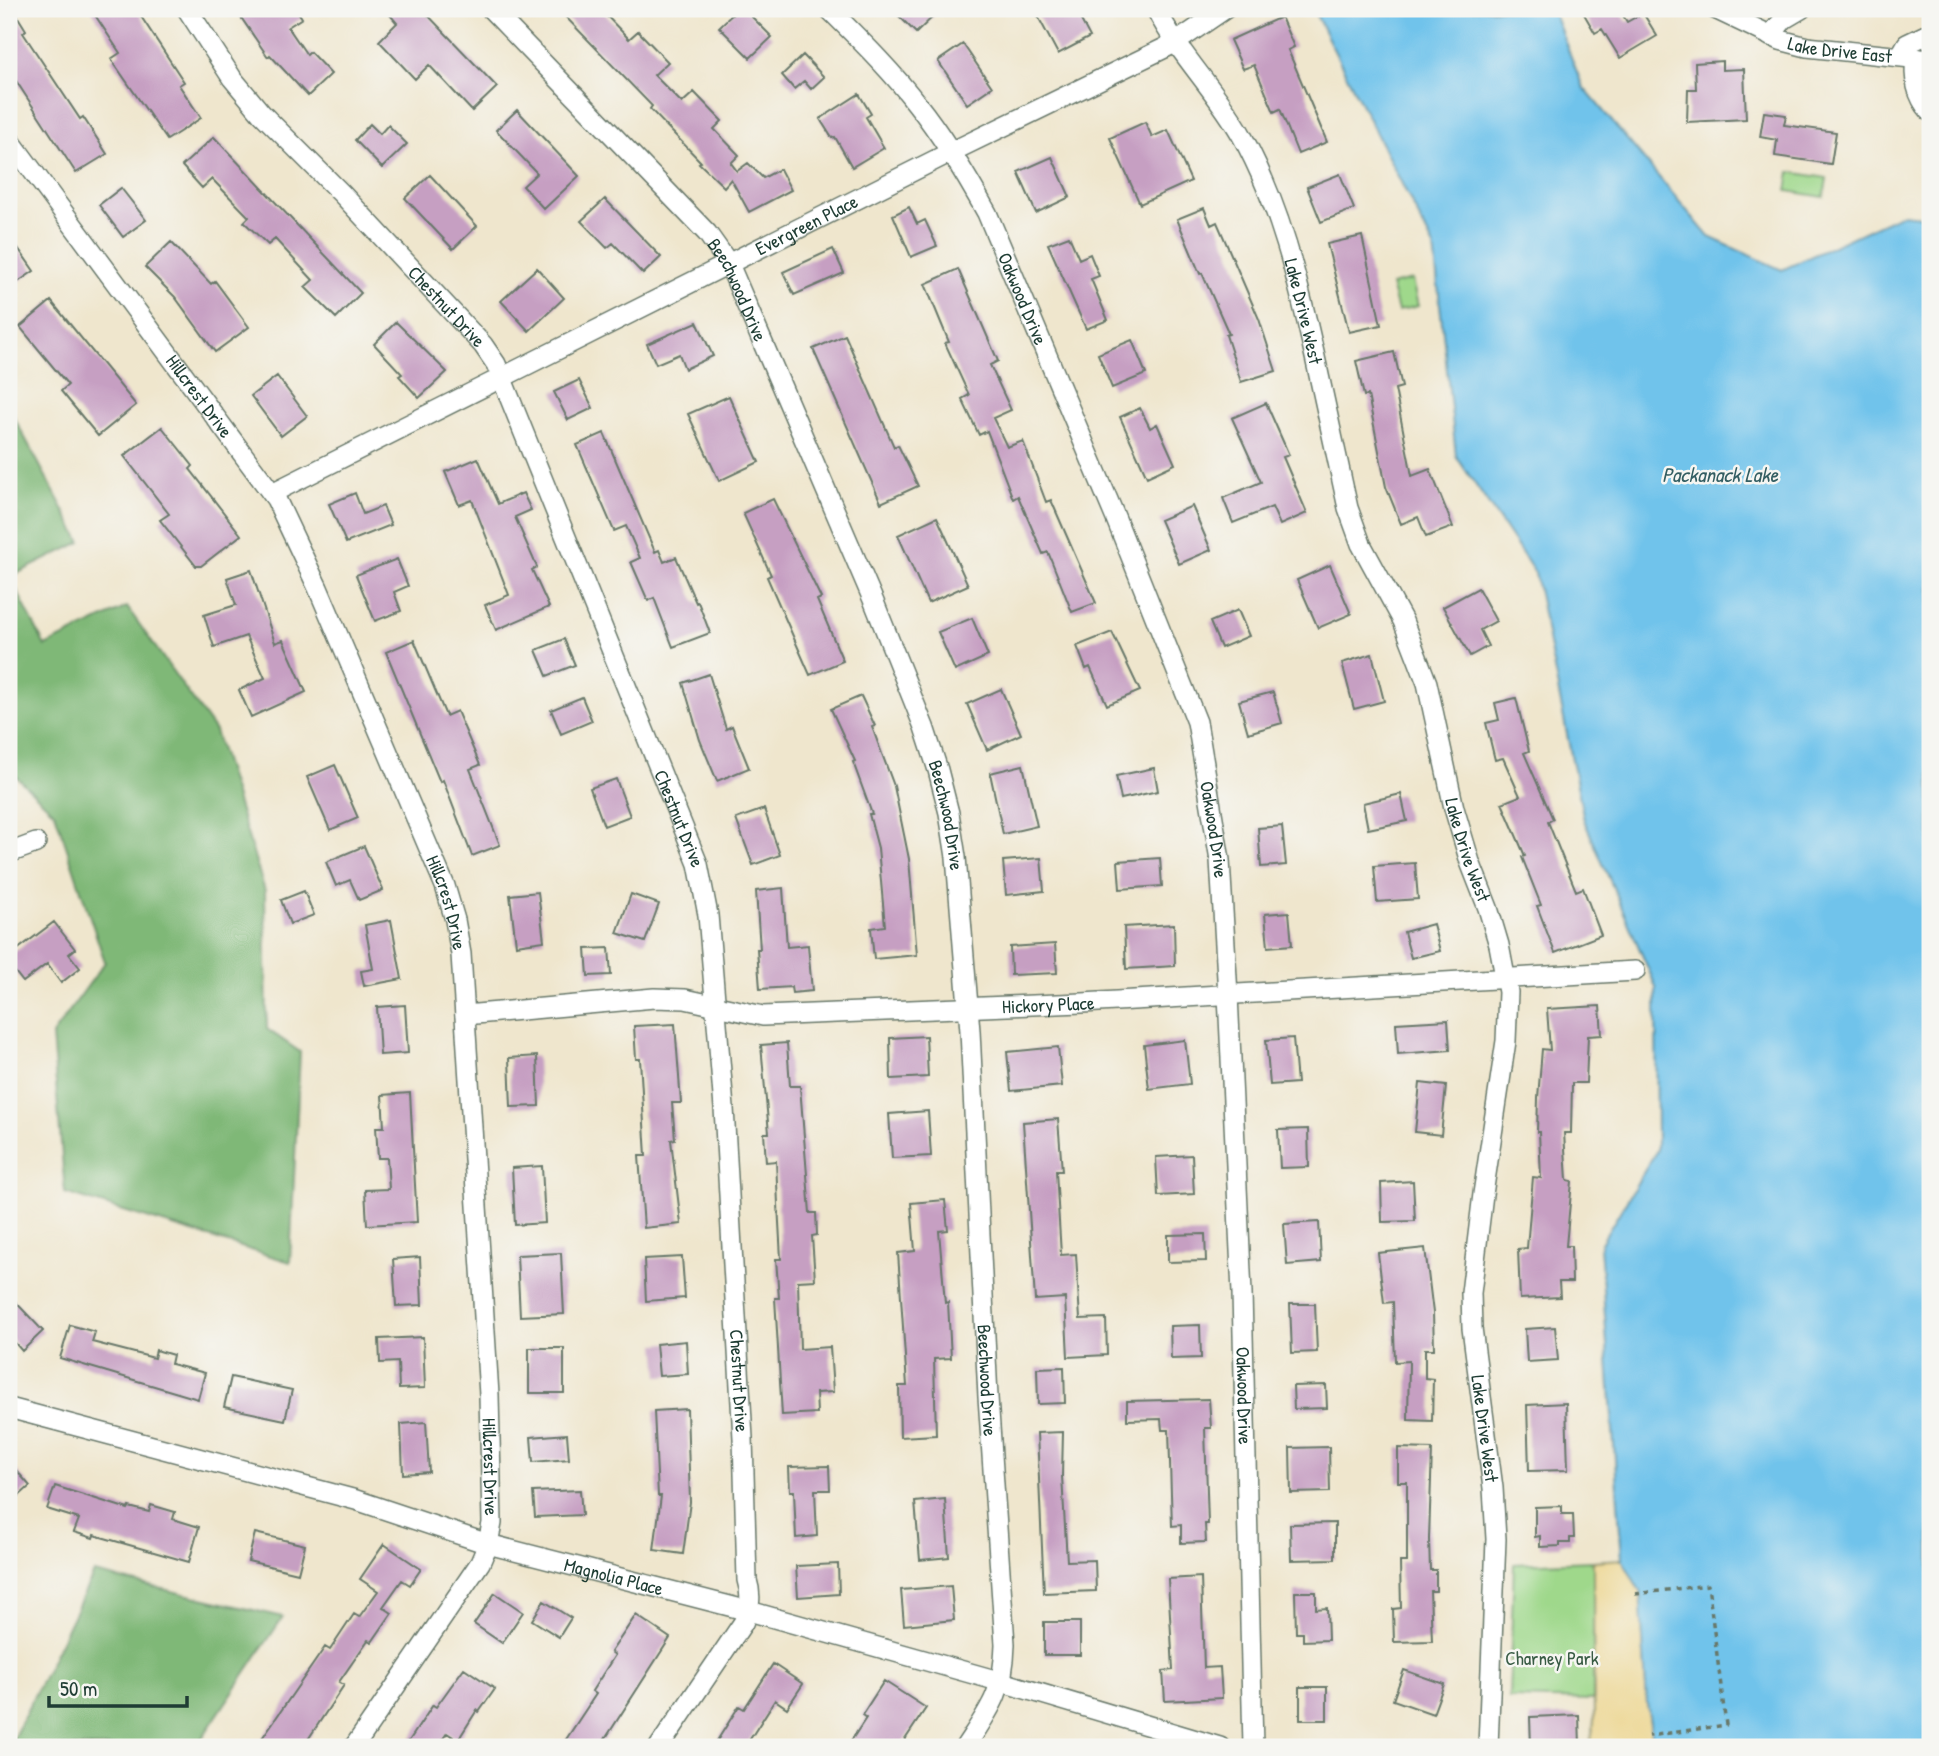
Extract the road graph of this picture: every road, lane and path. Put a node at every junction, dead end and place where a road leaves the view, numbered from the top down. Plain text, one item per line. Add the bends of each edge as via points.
1 (187, 9) edge
2 (491, 9) edge
3 (829, 9) edge
4 (1156, 9) edge
5 (1225, 9) edge
6 (1715, 9) edge
7 (1801, 9) edge
8 (1930, 33) edge
9 (1770, 36) junction
10 (1175, 43) junction
11 (1915, 58) edge
12 (1930, 111) edge
13 (9, 139) edge
14 (951, 152) junction
15 (729, 264) junction
16 (504, 377) junction
17 (272, 493) junction
18 (36, 843) dead end
19 (9, 853) edge
20 (1635, 971) dead end
21 (1506, 979) junction
22 (1228, 995) junction
23 (716, 1006) junction
24 (968, 1007) junction
25 (465, 1015) junction
26 (9, 1408) edge
27 (488, 1544) junction
28 (1635, 1594) dead end
29 (748, 1611) junction
30 (1002, 1682) junction
31 (1649, 1736) dead end
32 (354, 1747) edge
33 (659, 1747) edge
34 (965, 1747) edge
35 (1220, 1747) edge
36 (1253, 1747) edge
37 (1488, 1747) edge

1 - 16 street, Chestnut Drive via 262,114 483,345
2 - 15 street, Beechwood Drive via 707,233
3 - 14 street, Oakwood Drive via 918,104
4 - 10 street, Lake Drive West
5 - 10 street, Evergreen Place
6 - 9 street, Lake Drive East
7 - 9 street via 1784,19
8 - 11 street via 1907,44
9 - 11 street, Lake Drive East via 1807,47
10 - 14 street, Evergreen Place
10 - 21 street, Lake Drive West via 1242,135 1281,226 1298,280 1348,508 1361,544 1404,621 1427,683 1454,808
11 - 12 street via 1920,96
13 - 17 street, Hillcrest Drive
14 - 15 street, Evergreen Place
14 - 22 street, Oakwood Drive via 987,213 1197,722 1220,860
15 - 16 street, Evergreen Place
15 - 24 street, Beechwood Drive via 874,602 938,770 956,857
16 - 17 street, Evergreen Place
16 - 23 street, Chestnut Drive via 698,864 708,915
17 - 25 street, Hillcrest Drive via 318,588 445,886 461,954
18 - 19 street
20 - 21 street, Hickory Place
21 - 22 street, Hickory Place
21 - 37 street, Lake Drive West via 1506,1041 1471,1293 1496,1539
22 - 24 street, Hickory Place
22 - 36 street, Oakwood Drive via 1242,1293
23 - 24 street, Hickory Place via 762,1016
23 - 25 street, Hickory Place via 654,998
23 - 29 street, Chestnut Drive via 743,1438
24 - 30 street, Beechwood Drive via 1005,1644
25 - 27 street, Hillcrest Drive via 489,1395 492,1523
26 - 27 street, Magnolia Place via 356,1500
27 - 29 street, Magnolia Place
27 - 32 street, Hillcrest Drive via 480,1563
28 - 31 path via 1708,1585 1726,1725
29 - 30 street, Magnolia Place
29 - 33 street
30 - 34 street, Beechwood Drive via 992,1707
30 - 35 street, Magnolia Place

